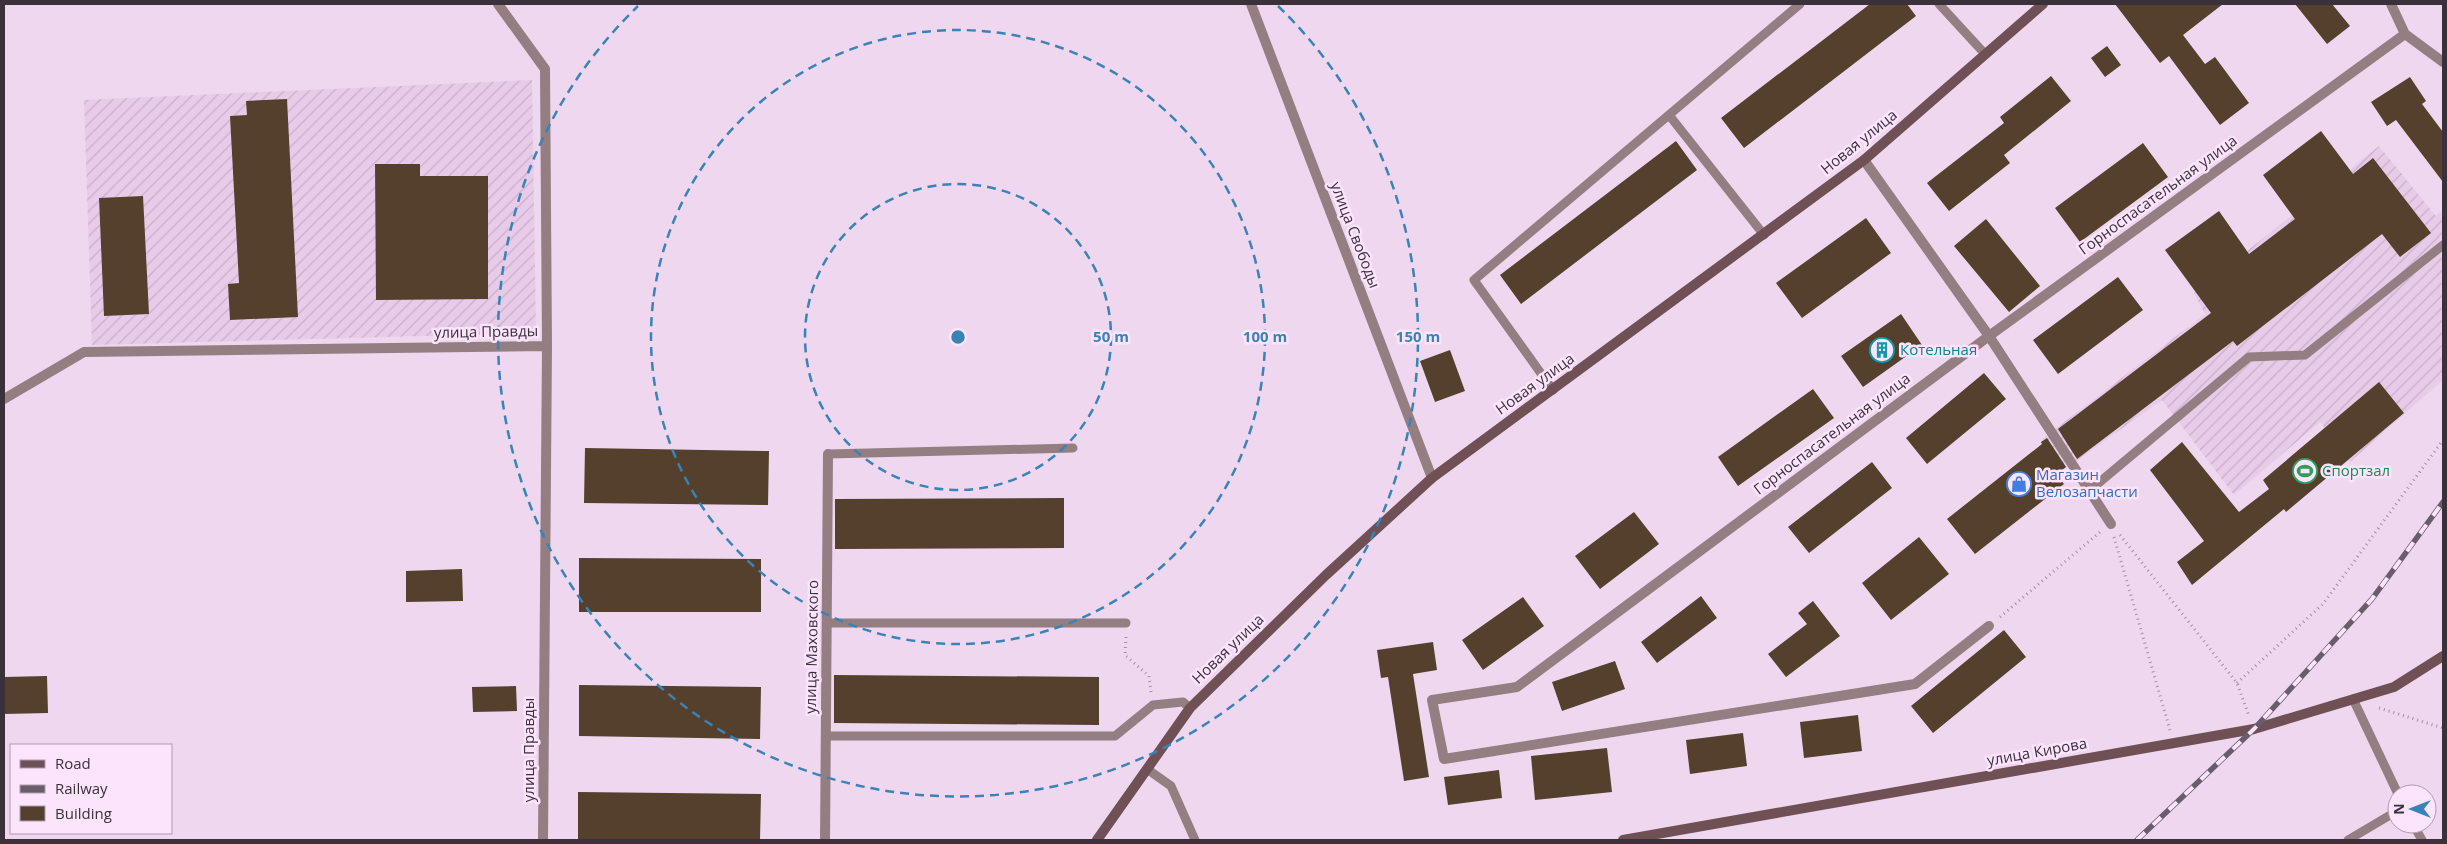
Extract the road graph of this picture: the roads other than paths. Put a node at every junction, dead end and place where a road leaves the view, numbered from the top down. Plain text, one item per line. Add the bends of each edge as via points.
1 (498, 4) edge
2 (1251, 4) edge
3 (1800, 4) edge
4 (1939, 4) edge
5 (2043, 4) edge
6 (2391, 4) edge
7 (2405, 34) junction
8 (1985, 54) junction
9 (2443, 62) edge
10 (1669, 115) junction
11 (1864, 160) junction
12 (1764, 235) junction
13 (2443, 246) edge
14 (1989, 336) junction
15 (547, 346) junction
16 (1552, 390) junction
17 (4, 399) edge
18 (1073, 448) dead end
19 (828, 454) joint
20 (1432, 478) junction
21 (2089, 491) junction
22 (2111, 524) road end
23 (828, 623) junction
24 (1126, 623) road end
25 (1989, 626) road end
26 (2443, 656) edge
27 (2353, 699) junction
28 (1190, 708) junction
29 (826, 736) junction
30 (1146, 769) junction
31 (2393, 784) edge
32 (2387, 817) edge
33 (544, 840) edge
34 (825, 840) edge
35 (1097, 840) edge
36 (1196, 840) edge
37 (1623, 840) edge
38 (2348, 840) edge

1 - 15 street via 545,69
2 - 20 street, улица Свободы
3 - 10 lane
4 - 8 lane
5 - 8 main road, Новая улица
6 - 7 street
7 - 9 street
7 - 14 street, Горноспасательная улица
8 - 11 main road, Новая улица
10 - 12 lane
10 - 16 lane via 1474,280
11 - 12 main road, Новая улица
11 - 14 street
12 - 16 main road, Новая улица
13 - 21 lane via 2305,355 2249,357
14 - 21 street
14 - 25 street, Горноспасательная улица via 1517,687 1432,700 1444,759 1915,684
15 - 17 street, улица Правды via 84,352
15 - 33 street, улица Правды
16 - 20 main road, Новая улица
18 - 19 lane
19 - 23 street, улица Маховского
20 - 28 main road, Новая улица via 1326,575
21 - 22 street
23 - 24 lane
23 - 29 street, улица Маховского
26 - 27 main road, улица Кирова via 2394,687
27 - 31 lane
27 - 37 main road, улица Кирова via 2254,728
28 - 29 lane via 1183,702 1153,705 1115,736
28 - 30 main road, Новая улица
29 - 34 street, улица Маховского
30 - 35 main road, Новая улица
30 - 36 lane via 1171,786
32 - 38 lane

